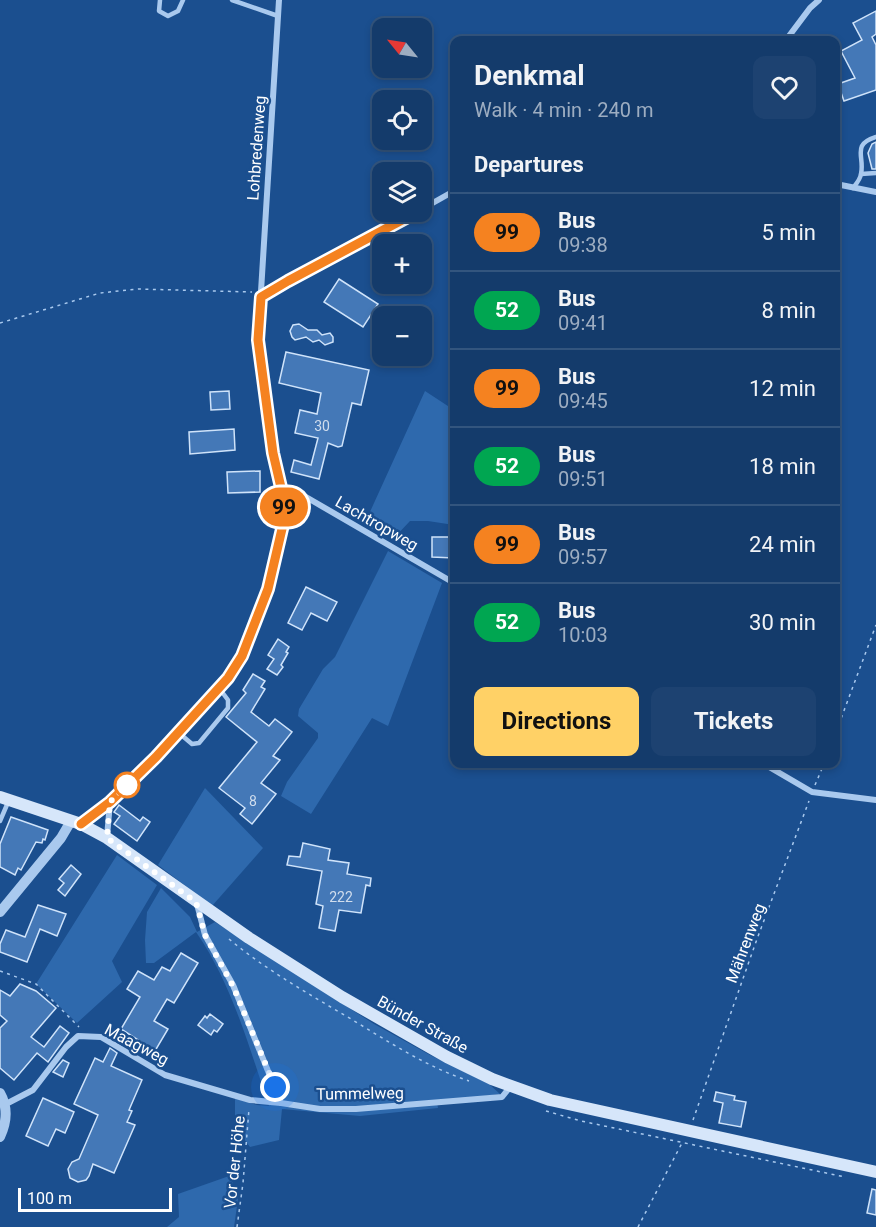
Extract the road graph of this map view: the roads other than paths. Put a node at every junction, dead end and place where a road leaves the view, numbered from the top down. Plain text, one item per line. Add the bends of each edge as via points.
1 (160, 0) edge
2 (183, 0) edge
3 (231, 0) edge
4 (279, 0) edge
5 (819, 0) edge
6 (278, 16) junction
7 (789, 36) edge
8 (876, 137) edge
9 (861, 174) junction
10 (876, 174) edge
11 (840, 185) edge
12 (853, 188) junction
13 (876, 192) edge
14 (450, 193) edge
15 (432, 203) edge
16 (398, 222) edge
17 (261, 295) junction
18 (283, 496) junction
19 (450, 581) edge
20 (219, 688) junction
21 (179, 732) junction
22 (771, 768) edge
23 (5, 799) edge
24 (876, 800) edge
25 (110, 802) junction
26 (0, 821) edge
27 (76, 823) junction
28 (107, 838) junction
29 (196, 902) junction
30 (0, 912) edge
31 (510, 1087) junction
32 (0, 1093) edge
33 (281, 1103) junction
34 (6, 1104) junction
35 (0, 1137) edge
36 (876, 1172) edge

1 - 2 lane via 159,10 168,16 175,14
3 - 6 lane
4 - 6 street, Lohbredenweg
5 - 7 street
6 - 17 street, Lohbredenweg
8 - 9 lane via 864,141 860,150
9 - 10 lane
9 - 12 lane
11 - 12 street
12 - 13 street
14 - 15 street
16 - 17 street
17 - 18 street, Lohbredenweg via 258,340 273,453
18 - 19 street, Lachtropweg via 306,497
18 - 20 street, Lohbredenweg via 285,516 268,589 242,656
20 - 21 street, Lohbredenweg
20 - 21 lane via 228,700 228,708 199,742 192,744
21 - 25 street, Lohbredenweg
22 - 24 street via 812,792
23 - 26 lane
23 - 27 main road, Bünder Straße
25 - 27 street, Lohbredenweg
25 - 28 street
27 - 28 main road, Bünder Straße
27 - 30 street
28 - 29 main road, Bünder Straße
29 - 31 main road, Bünder Straße via 372,1015
29 - 33 street via 205,935 233,986
31 - 33 street, Tummelweg via 502,1097 379,1107 320,1109
31 - 36 main road, Bünder Straße via 550,1100
32 - 34 street
33 - 34 street, Maagweg via 250,1100 165,1075 101,1037 78,1036 33,1090
34 - 35 street

